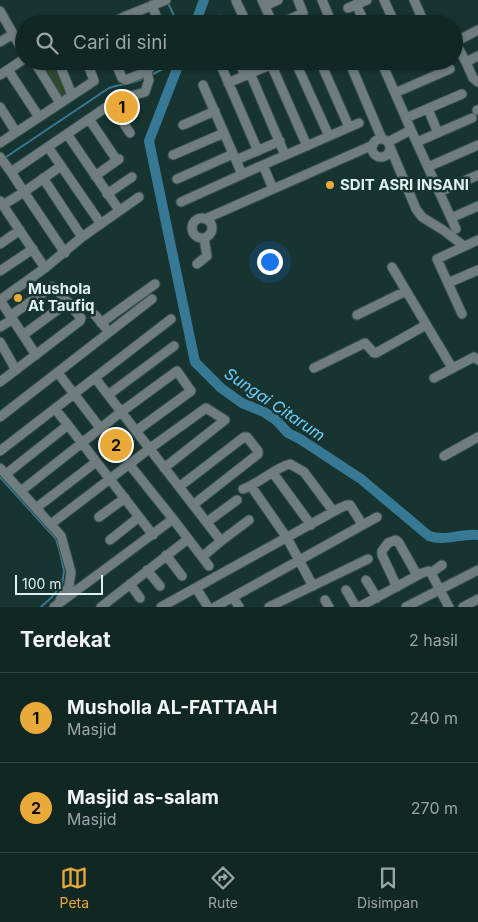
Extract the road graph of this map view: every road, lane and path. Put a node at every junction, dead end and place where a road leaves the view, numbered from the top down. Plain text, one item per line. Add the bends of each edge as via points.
1 (166, 0) edge
2 (278, 0) edge
3 (298, 0) edge
4 (322, 0) edge
5 (367, 0) edge
6 (384, 0) edge
7 (414, 0) edge
8 (236, 1) edge
9 (264, 3) edge
10 (152, 5) junction
11 (0, 11) edge
12 (136, 15) edge
13 (156, 15) edge
14 (243, 15) edge
15 (269, 15) edge
16 (300, 15) edge
17 (328, 15) edge
18 (358, 15) edge
19 (391, 15) edge
20 (421, 15) edge
21 (478, 30) edge
22 (13, 34) junction
23 (15, 37) edge
24 (463, 38) edge
25 (0, 42) edge
26 (478, 56) edge
27 (463, 57) edge
28 (466, 62) junction
29 (15, 65) edge
30 (40, 70) edge
31 (62, 70) edge
32 (90, 70) edge
33 (119, 70) edge
34 (223, 70) edge
35 (245, 70) edge
36 (256, 70) edge
37 (273, 70) edge
38 (299, 70) edge
39 (324, 70) edge
40 (353, 70) edge
41 (385, 70) edge
42 (448, 70) edge
43 (148, 71) joint
44 (4, 72) edge
45 (248, 74) junction
46 (478, 82) edge
47 (228, 83) junction
48 (203, 86) dead end
49 (395, 93) junction
50 (462, 94) dead end
51 (72, 95) junction
52 (130, 97) junction
53 (60, 103) junction
54 (111, 104) junction
55 (0, 107) edge
56 (428, 109) junction
57 (215, 111) junction
58 (476, 113) edge
59 (39, 117) junction
60 (406, 118) junction
61 (89, 119) junction
62 (122, 120) junction
63 (359, 124) dead end
64 (183, 125) dead end
65 (350, 128) junction
66 (411, 130) junction
67 (16, 132) junction
68 (130, 133) dead end
69 (224, 133) junction
70 (438, 133) junction
71 (67, 134) junction
72 (329, 136) junction
73 (280, 142) junction
74 (417, 142) junction
75 (0, 143) edge
76 (387, 143) junction
77 (478, 145) edge
78 (307, 146) junction
79 (48, 147) junction
80 (373, 149) junction
81 (258, 150) junction
82 (173, 155) dead end
83 (286, 155) junction
84 (0, 157) edge
85 (234, 157) junction
86 (384, 157) junction
87 (263, 165) junction
88 (61, 166) junction
89 (397, 166) junction
90 (428, 167) junction
91 (11, 172) junction
92 (242, 174) junction
93 (478, 175) edge
94 (95, 176) junction
95 (132, 177) dead end
96 (43, 178) junction
97 (177, 179) dead end
98 (273, 189) junction
99 (24, 192) junction
100 (439, 192) junction
101 (107, 194) junction
102 (140, 197) dead end
103 (181, 202) dead end
104 (478, 206) edge
105 (2, 207) edge
106 (119, 210) junction
107 (451, 218) junction
108 (205, 219) junction
109 (101, 224) junction
110 (456, 229) dead end
111 (20, 230) junction
112 (82, 237) junction
113 (204, 238) junction
114 (478, 240) edge
115 (0, 244) edge
116 (464, 246) junction
117 (33, 249) junction
118 (65, 252) junction
119 (197, 264) dead end
120 (46, 268) junction
121 (392, 268) dead end
122 (0, 270) edge
123 (477, 274) edge
124 (448, 283) junction
125 (155, 284) dead end
126 (406, 291) junction
127 (0, 300) edge
128 (152, 300) dead end
129 (68, 302) junction
130 (462, 314) dead end
131 (95, 315) dead end
132 (357, 316) dead end
133 (12, 318) junction
134 (171, 319) dead end
135 (101, 323) junction
136 (426, 325) junction
137 (0, 327) edge
138 (109, 333) junction
139 (23, 335) junction
140 (0, 342) edge
141 (174, 346) dead end
142 (36, 355) junction
143 (478, 360) edge
144 (314, 368) dead end
145 (453, 368) junction
146 (16, 370) junction
147 (58, 373) junction
148 (95, 378) junction
149 (434, 378) dead end
150 (0, 382) edge
151 (74, 394) junction
152 (108, 395) junction
153 (55, 409) junction
154 (121, 412) junction
155 (0, 417) edge
156 (68, 425) junction
157 (101, 428) junction
158 (136, 432) junction
159 (478, 437) edge
160 (82, 443) junction
161 (149, 449) junction
162 (0, 451) edge
163 (444, 456) dead end
164 (96, 462) junction
165 (129, 464) junction
166 (164, 468) junction
167 (3, 471) edge
168 (273, 473) junction
169 (110, 479) junction
170 (179, 487) junction
171 (21, 491) junction
172 (125, 498) junction
173 (237, 500) dead end
174 (193, 505) junction
175 (36, 508) junction
176 (333, 511) junction
177 (99, 517) dead end
178 (139, 517) junction
179 (377, 517) dead end
180 (172, 519) junction
181 (248, 520) dead end
182 (207, 522) junction
183 (51, 524) junction
184 (362, 524) junction
185 (310, 525) junction
186 (153, 535) junction
187 (287, 538) junction
188 (188, 539) junction
189 (110, 540) dead end
190 (222, 541) junction
191 (166, 555) junction
192 (202, 557) junction
193 (368, 559) dead end
194 (299, 561) junction
195 (442, 565) dead end
196 (209, 566) dead end
197 (147, 570) junction
198 (478, 570) edge
199 (431, 573) junction
200 (182, 576) dead end
201 (418, 576) junction
202 (366, 580) dead end
203 (130, 584) junction
204 (160, 586) dead end
205 (312, 586) junction
206 (397, 586) junction
207 (196, 588) junction
208 (346, 590) dead end
209 (440, 590) junction
210 (233, 597) junction
211 (140, 598) dead end
212 (478, 599) edge
213 (372, 602) edge
214 (53, 607) edge
215 (101, 607) edge
216 (162, 607) edge
217 (208, 607) edge
218 (215, 607) edge
219 (239, 607) edge
220 (270, 607) edge
221 (357, 607) edge
222 (406, 607) edge
223 (449, 607) edge
224 (463, 607) edge

1 - 10 street
2 - 9 street
3 - 16 street via 304,13
4 - 17 street
5 - 18 street via 352,6
6 - 19 street
7 - 20 street
8 - 14 street
9 - 15 street
10 - 12 street
10 - 13 street
11 - 22 street
21 - 24 street
22 - 23 street
22 - 25 street
26 - 28 street
27 - 28 street
28 - 46 street via 475,82
29 - 44 street
30 - 53 street
31 - 51 street
32 - 51 street via 94,81
33 - 43 street via 124,80
34 - 47 street
35 - 45 street
36 - 45 street
37 - 78 street
38 - 72 street
39 - 65 street
40 - 76 street
41 - 49 street
42 - 49 street
43 - 52 street via 147,90
44 - 59 street
45 - 47 street
45 - 73 street
47 - 81 street
48 - 57 street
49 - 60 street
50 - 56 street
51 - 53 street
52 - 54 street
52 - 62 street
53 - 59 street
54 - 61 street
54 - 62 street
55 - 67 street
56 - 60 street
56 - 70 street
57 - 64 street
57 - 69 street
58 - 70 street
59 - 67 street
60 - 66 street
61 - 71 street
61 - 94 street via 116,158
62 - 68 street
63 - 65 street
65 - 72 street
66 - 74 street
66 - 76 street
67 - 75 street
69 - 82 street
69 - 85 street
70 - 74 street
71 - 79 street
71 - 94 street
72 - 78 street
73 - 81 street
73 - 83 street
74 - 90 street
76 - 80 street via 377,140
76 - 86 street via 389,153
76 - 89 street
77 - 90 street
78 - 83 street
79 - 88 street
79 - 91 street
80 - 86 street via 378,156
80 - 98 street via 358,152
81 - 85 street
83 - 87 street
84 - 91 street
85 - 92 street
85 - 97 street
86 - 89 street
87 - 92 street
87 - 98 street
88 - 96 street
88 - 109 street
89 - 116 street via 422,217
90 - 100 street
91 - 99 street
92 - 103 street
93 - 100 street
94 - 101 street
95 - 101 street
96 - 99 street
96 - 112 street
98 - 108 street
99 - 105 street
99 - 118 street
100 - 107 street
101 - 106 street
102 - 106 street
104 - 107 street
105 - 111 street
106 - 109 street
107 - 110 street
108 - 113 street via 211,228
108 - 113 street via 196,221 192,230
109 - 112 street
111 - 115 street
111 - 117 street
112 - 118 street
113 - 119 street via 207,256
114 - 116 street
116 - 124 street via 437,259
117 - 120 street
117 - 122 street
118 - 120 street
120 - 127 street
121 - 126 street
123 - 124 street
124 - 130 street
125 - 135 street
126 - 132 street
126 - 136 street
127 - 133 street
128 - 138 street
129 - 133 street via 52,288
129 - 139 street
129 - 142 street via 80,321
131 - 135 street
133 - 137 street
133 - 139 street
134 - 148 street
135 - 138 street
136 - 144 street via 376,353 365,343
136 - 145 street
138 - 147 street
139 - 142 street
140 - 146 street
141 - 152 street
142 - 146 street
143 - 145 street via 474,357
145 - 149 street
146 - 150 street
147 - 151 street
147 - 155 street
148 - 151 street
148 - 152 street
151 - 153 street
151 - 157 street
152 - 154 street
153 - 156 street
153 - 162 street
154 - 157 street
154 - 158 street
154 - 158 street via 177,371 191,390
156 - 160 street
156 - 167 street
157 - 160 street
158 - 161 street
159 - 163 street
160 - 164 street
160 - 171 street
161 - 165 street
161 - 166 street
161 - 166 street via 206,408 225,420
164 - 169 street
164 - 175 street
165 - 169 street
165 - 180 street
166 - 170 street
167 - 171 street
168 - 176 street via 289,464 302,470
168 - 185 street
168 - 187 street via 247,488
169 - 172 street
169 - 183 street
170 - 174 street
170 - 174 street via 244,437 258,451
171 - 175 street
172 - 177 street
172 - 178 street
173 - 182 street
174 - 182 street
175 - 183 street
176 - 184 street via 350,506
176 - 185 street
178 - 186 street
178 - 189 street
179 - 184 street
180 - 186 street
180 - 188 street
181 - 190 street
182 - 190 street
183 - 214 street via 64,542 71,572 69,586
184 - 194 street
185 - 187 street
186 - 214 street
187 - 194 street
187 - 207 street
188 - 191 street
188 - 192 street
190 - 192 street
191 - 197 street
191 - 200 street
192 - 196 street
193 - 205 street
194 - 205 street
194 - 210 street
195 - 199 street
197 - 203 street
197 - 204 street
198 - 209 street
199 - 201 street
199 - 209 street
201 - 206 street
201 - 206 street via 394,540 388,543 382,555
202 - 213 street
203 - 211 street
203 - 215 street
205 - 220 street
206 - 213 street
207 - 216 street
207 - 217 street
208 - 221 street
209 - 222 street
209 - 223 street
210 - 218 street
210 - 219 street
212 - 224 street
213 - 221 street

